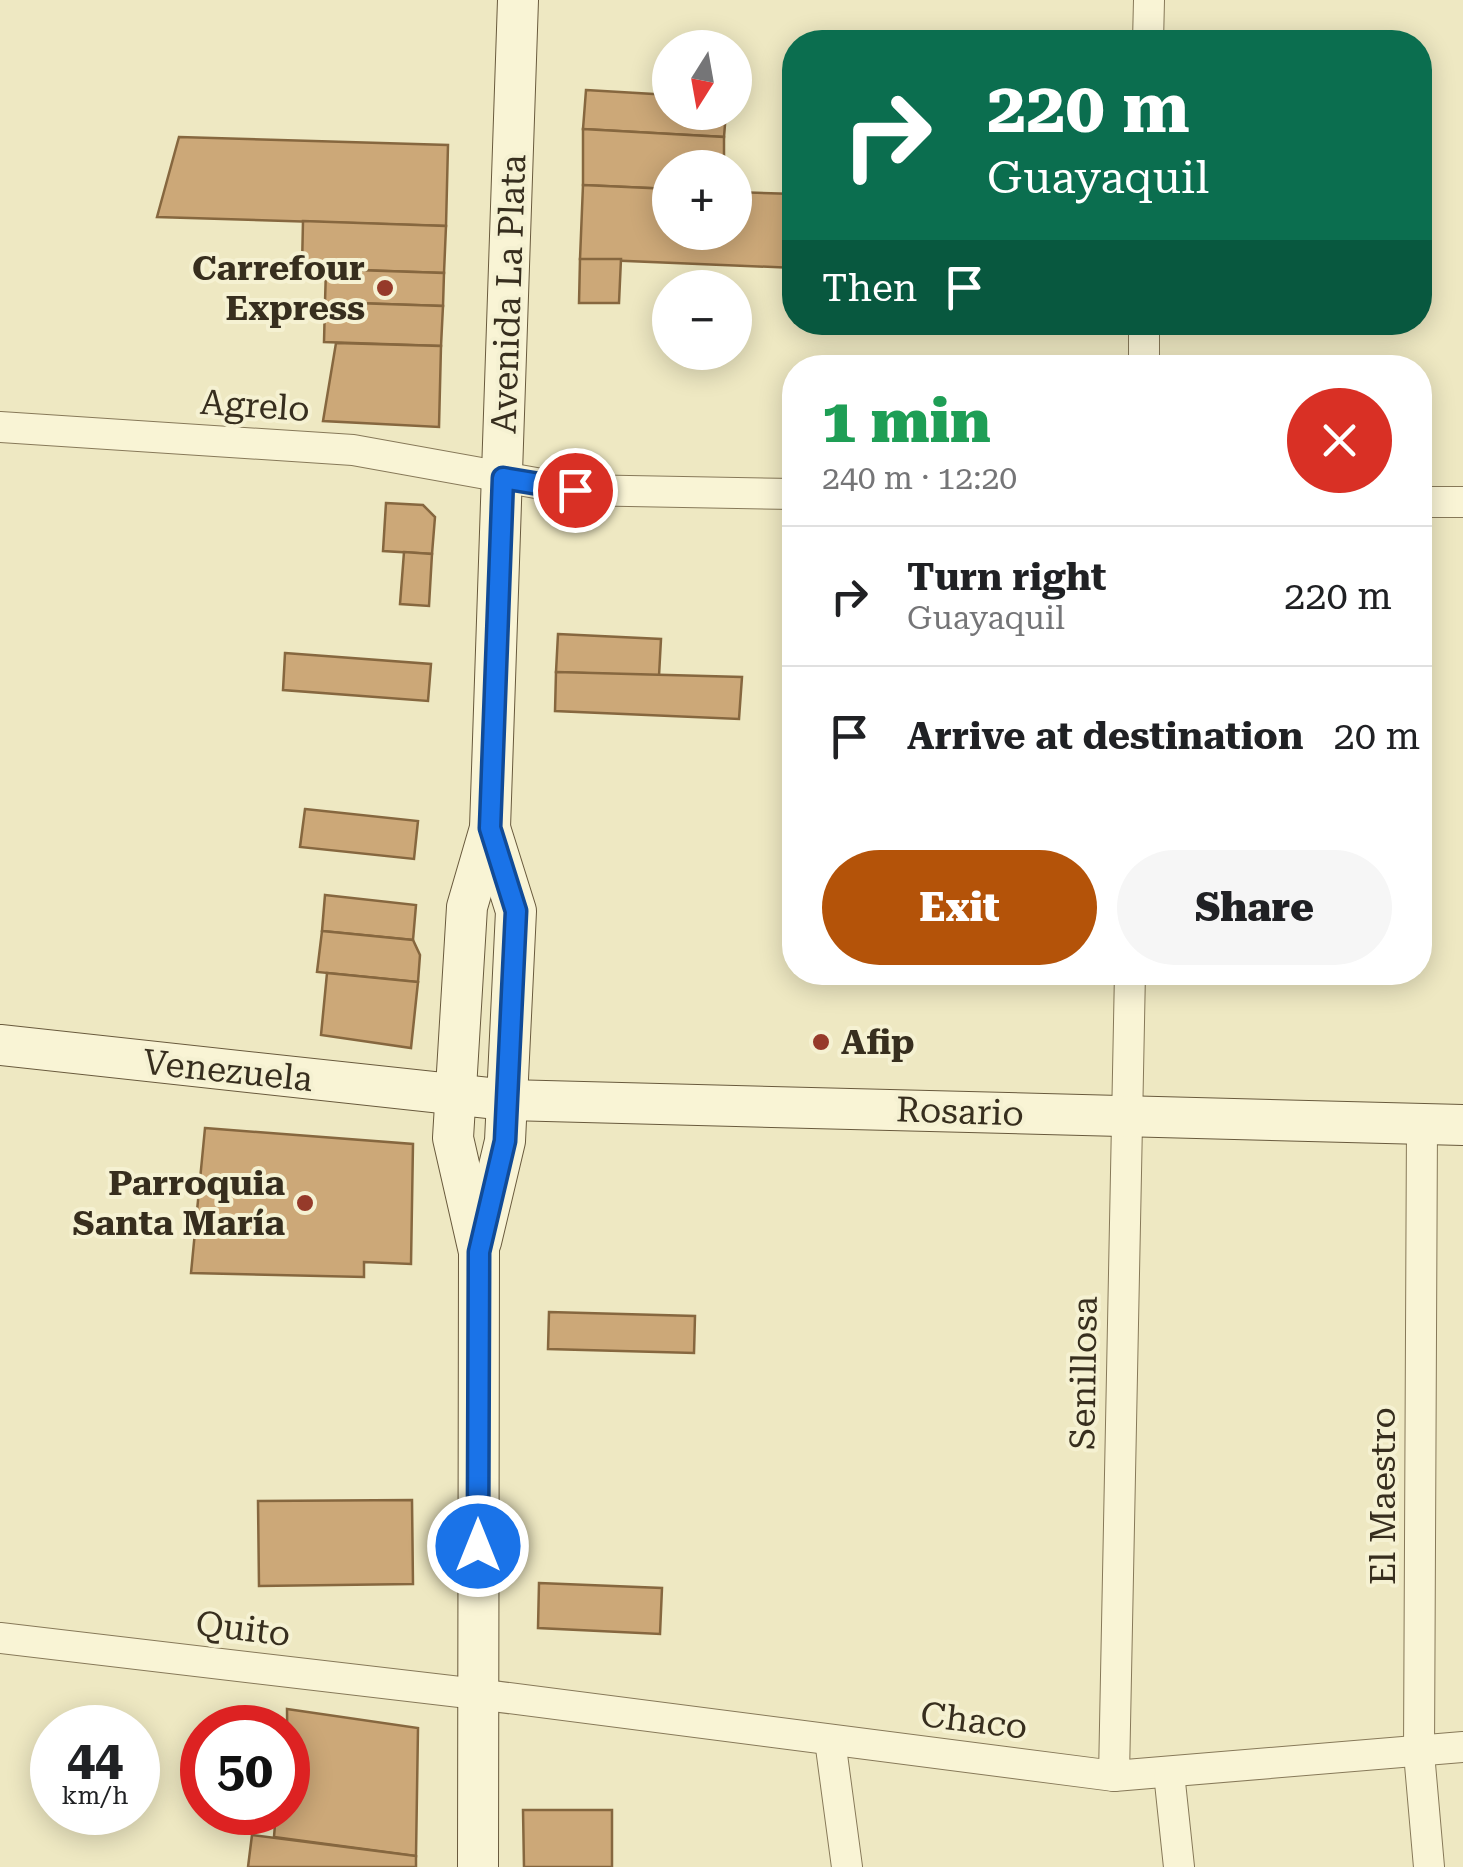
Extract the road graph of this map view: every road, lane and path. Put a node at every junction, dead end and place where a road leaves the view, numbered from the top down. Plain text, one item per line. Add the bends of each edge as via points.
1 (518, 0) edge
2 (1149, 0) edge
3 (1148, 30) edge
4 (0, 427) edge
5 (503, 478) junction
6 (782, 494) edge
7 (1432, 502) edge
8 (1463, 502) edge
9 (490, 828) junction
10 (1130, 985) edge
11 (0, 1045) edge
12 (457, 1096) junction
13 (507, 1100) junction
14 (1127, 1116) junction
15 (1422, 1124) junction
16 (1463, 1125) edge
17 (479, 1252) junction
18 (0, 1638) edge
19 (477, 1694) junction
20 (830, 1740) junction
21 (1463, 1747) edge
22 (1419, 1752) junction
23 (1169, 1774) junction
24 (1114, 1776) junction
25 (478, 1867) edge
26 (847, 1867) edge
27 (1179, 1867) edge
28 (1429, 1867) edge

1 - 5 main road, Avenida La Plata
2 - 3 street
4 - 5 street, Agrelo via 353,450
5 - 6 street, Agrelo via 575,490
5 - 9 main road, Avenida La Plata
7 - 8 street
9 - 12 main road, Avenida La Plata via 466,907
9 - 13 main road, Avenida La Plata via 516,911
10 - 14 street, Senillosa
11 - 12 main road, Venezuela
12 - 13 main road, Rosario
12 - 17 main road, Avenida La Plata via 453,1138
13 - 14 main road, Rosario
13 - 17 main road, Avenida La Plata via 505,1141
14 - 15 main road, Rosario
14 - 24 street, Senillosa
15 - 16 main road, Rosario
15 - 22 street, El Maestro
17 - 19 main road, Avenida La Plata
18 - 19 street, Quito
19 - 20 street, Chaco
19 - 25 main road, Avenida La Plata
20 - 24 street, Chaco
20 - 26 street
21 - 22 street, Chaco
22 - 23 street, Chaco
22 - 28 street, El Maestro
23 - 24 street, Chaco
23 - 27 street

